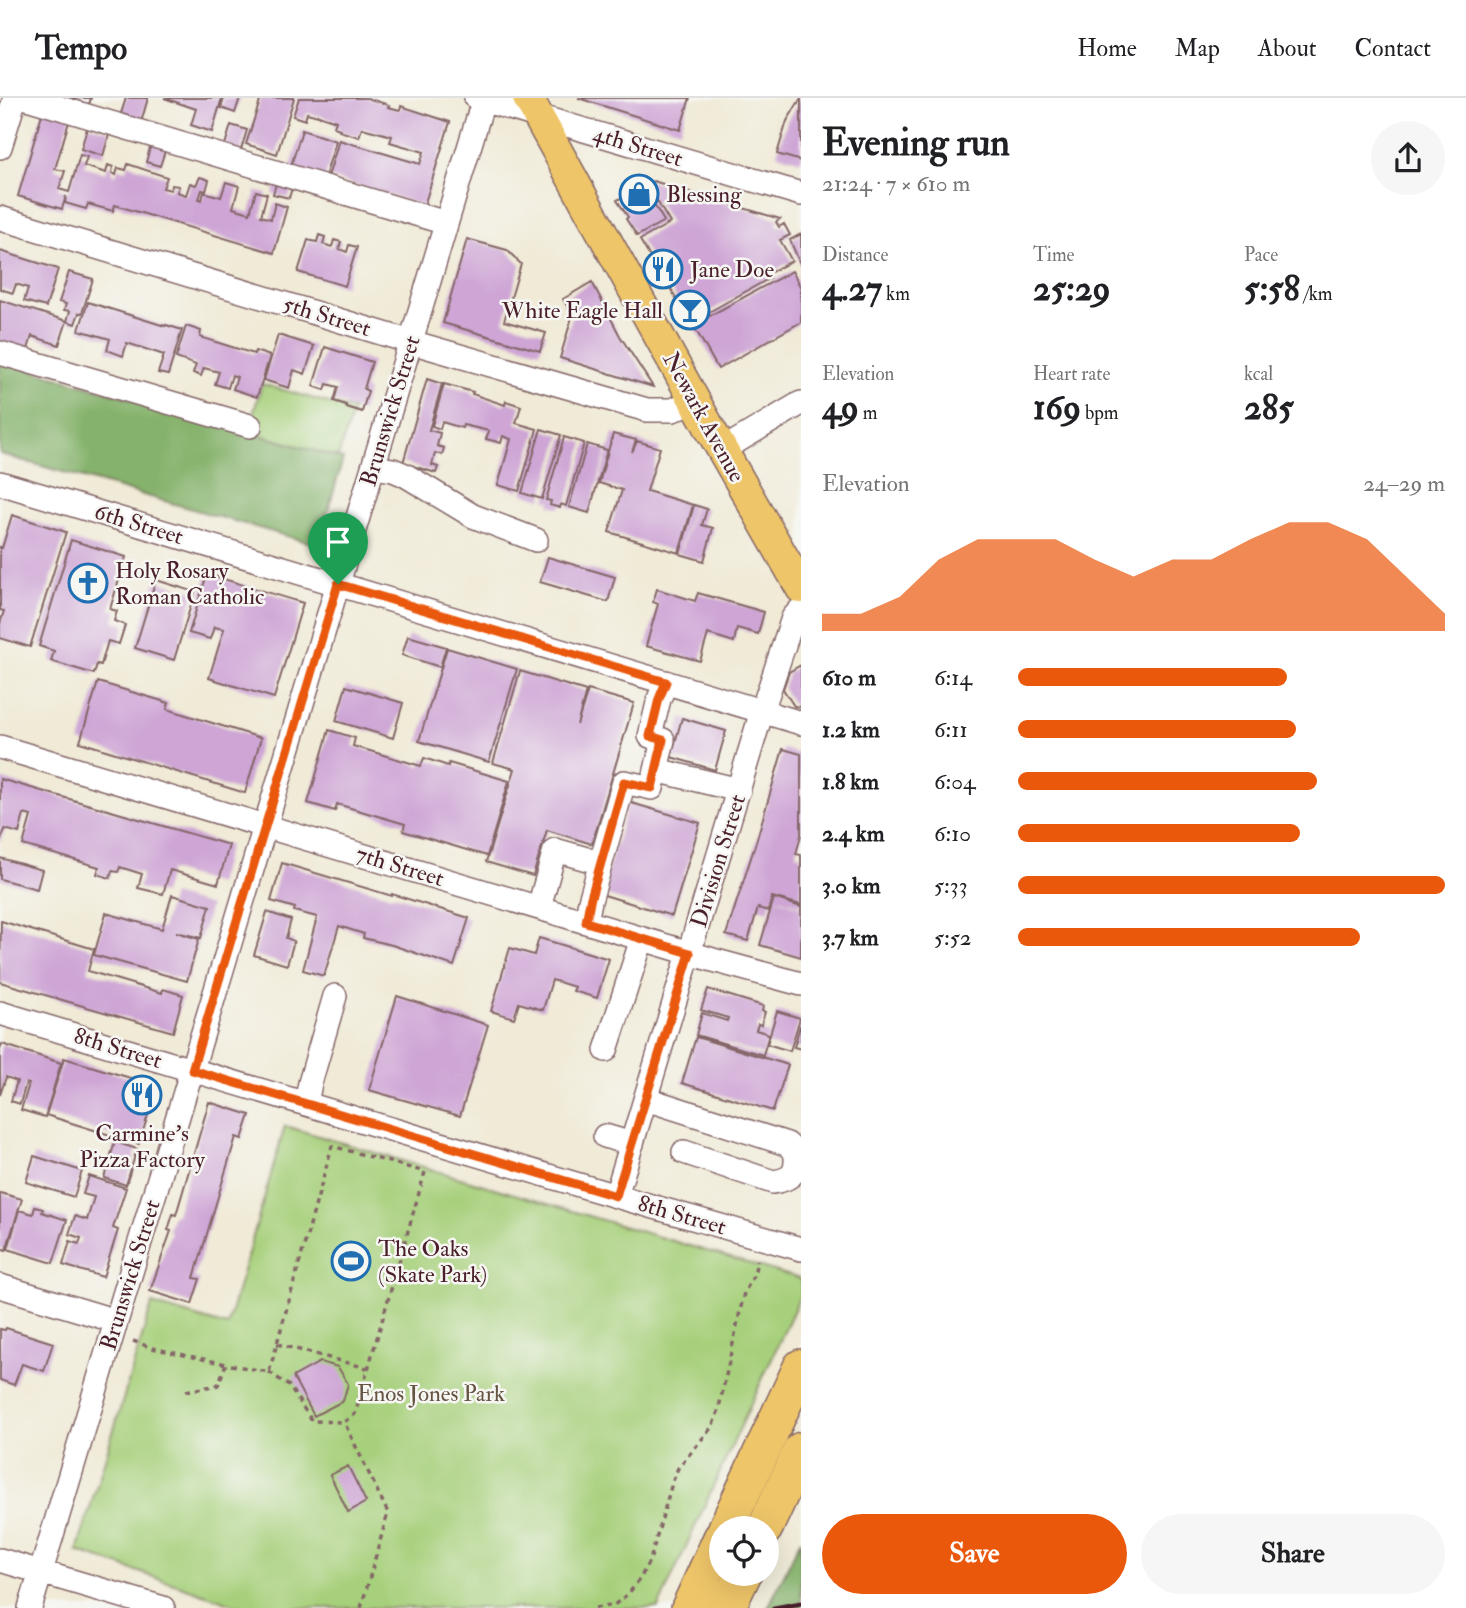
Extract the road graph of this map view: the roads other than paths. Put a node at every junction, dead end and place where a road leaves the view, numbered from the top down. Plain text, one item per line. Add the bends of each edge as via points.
1 (15, 98) edge
2 (27, 98) edge
3 (481, 99) edge
4 (534, 107) edge
5 (0, 147) edge
6 (801, 194) edge
7 (0, 218) edge
8 (446, 223) junction
9 (411, 342) junction
10 (0, 353) edge
11 (694, 400) junction
12 (801, 403) edge
13 (250, 426) dead end
14 (722, 450) junction
15 (373, 467) junction
16 (0, 483) edge
17 (536, 540) dead end
18 (338, 584) junction
19 (801, 588) edge
20 (801, 609) edge
21 (666, 682) junction
22 (762, 711) junction
23 (801, 723) edge
24 (0, 747) edge
25 (656, 770) junction
26 (739, 790) junction
27 (265, 826) junction
28 (601, 863) junction
29 (539, 907) junction
30 (586, 922) junction
31 (642, 939) junction
32 (690, 953) junction
33 (801, 984) edge
34 (335, 996) dead end
35 (0, 1013) edge
36 (606, 1050) dead end
37 (192, 1070) junction
38 (646, 1099) junction
39 (306, 1104) junction
40 (605, 1136) dead end
41 (632, 1144) junction
42 (684, 1152) dead end
43 (616, 1196) junction
44 (801, 1249) edge
45 (0, 1286) edge
46 (116, 1321) junction
47 (801, 1367) edge
48 (801, 1450) edge
49 (732, 1516) edge
50 (771, 1516) edge
51 (0, 1560) edge
52 (709, 1563) edge
53 (41, 1572) junction
54 (738, 1586) edge
55 (30, 1608) edge
56 (163, 1608) edge
57 (688, 1608) edge
58 (727, 1608) edge

1 - 5 street
2 - 8 street
3 - 4 street, 4th Street
3 - 8 street, Brunswick Street
4 - 6 street, 4th Street
4 - 11 main road, Newark Avenue
7 - 9 street, 5th Street
8 - 9 street, Brunswick Street
9 - 11 street, 5th Street via 647,410 673,410
9 - 15 street, Brunswick Street
10 - 13 street
11 - 14 main road, Newark Avenue
12 - 14 street
14 - 19 main road, Newark Avenue
15 - 17 street via 405,475 472,516
15 - 18 street, Brunswick Street
16 - 18 street, 6th Street
18 - 21 street, 6th Street
18 - 27 street, Brunswick Street
20 - 22 street, Division Street via 793,618
21 - 22 street, 6th Street
21 - 25 street via 650,736 663,740
22 - 23 street, 6th Street
22 - 26 street, Division Street
24 - 27 street, 7th Street
25 - 26 street
25 - 28 street via 652,788 624,782
26 - 32 street, Division Street
27 - 29 street, 7th Street
27 - 37 street, Brunswick Street
28 - 29 street via 555,850
28 - 30 street
29 - 30 street, 7th Street
30 - 31 street, 7th Street
31 - 32 street, 7th Street
31 - 36 street
32 - 33 street, 7th Street
32 - 38 street, Division Street
34 - 39 street
35 - 37 street, 8th Street
37 - 39 street, 8th Street
37 - 46 street, Brunswick Street
38 - 41 street, Division Street
38 - 42 street via 788,1144 796,1153 796,1164 786,1180 773,1182
39 - 43 street, 8th Street
40 - 41 street
41 - 43 street, Division Street
43 - 44 street, 8th Street
45 - 46 street
46 - 53 street, Brunswick Street
47 - 49 highway
48 - 50 highway
51 - 53 street
52 - 57 highway
53 - 55 street, Brunswick Street
53 - 56 street
54 - 58 highway

